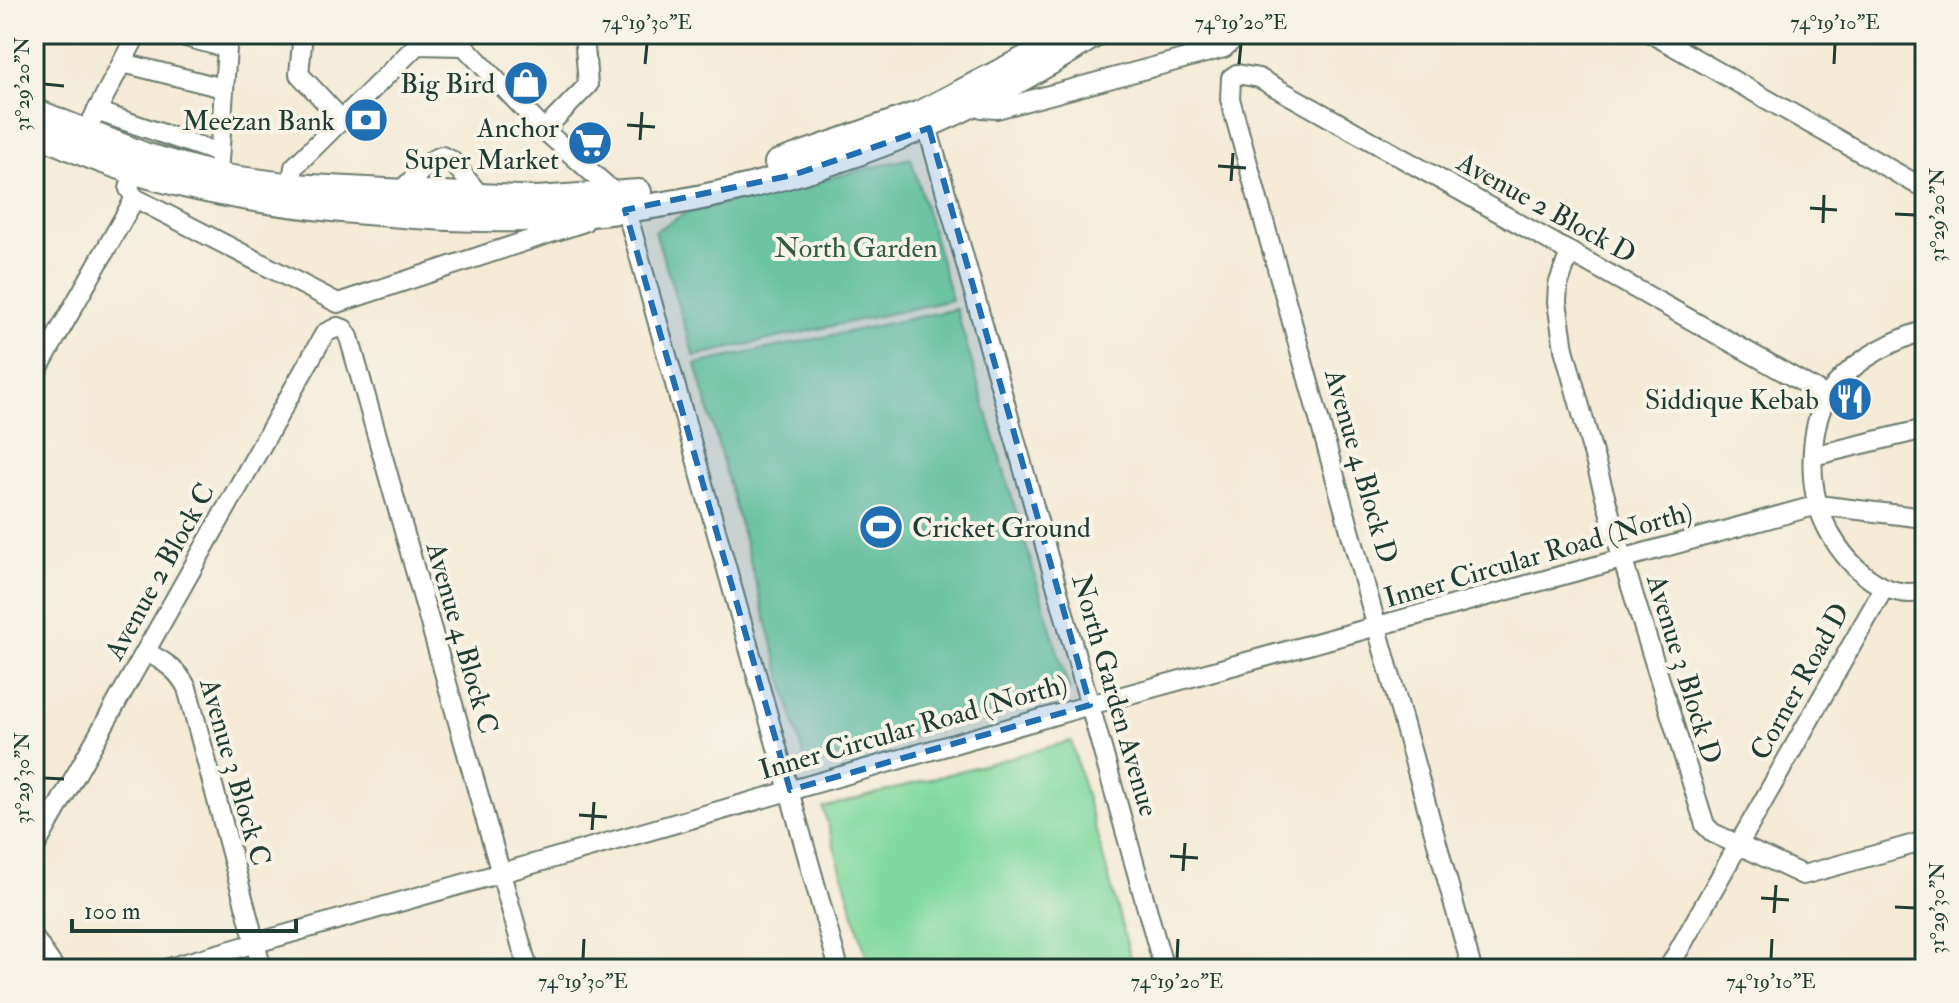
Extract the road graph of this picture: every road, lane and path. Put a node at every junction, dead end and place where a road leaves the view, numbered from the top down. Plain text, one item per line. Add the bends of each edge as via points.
1 (137, 34) edge
2 (174, 34) edge
3 (303, 34) edge
4 (584, 34) edge
5 (1066, 34) edge
6 (1096, 34) edge
7 (1239, 34) edge
8 (1652, 34) edge
9 (413, 39) edge
10 (471, 40) edge
11 (227, 41) edge
12 (1224, 48) junction
13 (123, 63) junction
14 (1237, 74) junction
15 (223, 88) junction
16 (979, 103) junction
17 (34, 111) edge
18 (342, 120) junction
19 (926, 120) junction
20 (91, 122) junction
21 (544, 130) junction
22 (34, 131) edge
23 (133, 171) junction
24 (218, 174) junction
25 (1925, 189) edge
26 (397, 194) junction
27 (290, 195) junction
28 (135, 198) junction
29 (482, 198) junction
30 (621, 202) junction
31 (1570, 252) junction
32 (338, 303) junction
33 (338, 327) junction
34 (1925, 330) edge
35 (34, 376) edge
36 (1827, 396) junction
37 (1925, 429) edge
38 (1813, 456) junction
39 (1818, 505) junction
40 (1916, 517) dead end
41 (1623, 561) junction
42 (1884, 588) junction
43 (1925, 591) edge
44 (1379, 628) junction
45 (146, 652) junction
46 (1090, 705) junction
47 (790, 790) junction
48 (1925, 841) edge
49 (1739, 845) junction
50 (34, 849) edge
51 (501, 872) junction
52 (34, 938) edge
53 (256, 946) junction
54 (55, 969) edge
55 (165, 969) edge
56 (262, 969) edge
57 (528, 969) edge
58 (839, 969) edge
59 (1164, 969) edge
60 (1472, 969) edge
61 (1668, 969) edge

1 - 13 street
2 - 11 street
3 - 18 street via 299,74
4 - 21 street via 588,85
5 - 19 main road
6 - 16 main road
7 - 12 street
8 - 25 street
9 - 10 street
9 - 18 street
10 - 21 street
11 - 15 street
12 - 14 street
12 - 16 street via 1007,107 988,110
13 - 15 street
13 - 20 street
14 - 31 street, Avenue 2 Block D via 1259,78
14 - 44 street, Avenue 4 Block D via 1231,78 1230,99
15 - 24 street
16 - 19 main road
17 - 20 main road
18 - 27 street via 294,167
19 - 30 main road via 770,181
19 - 46 street, North Garden Avenue
20 - 24 main road
21 - 30 street
22 - 23 main road
23 - 24 main road
23 - 28 street via 129,189
24 - 27 main road
26 - 27 main road
26 - 29 main road
26 - 29 street via 442,149
27 - 30 main road via 495,219 557,218
28 - 32 street
28 - 35 street
29 - 30 main road
30 - 32 street
30 - 47 street
31 - 36 street, Avenue 2 Block D
31 - 41 street, Avenue 3 Block D via 1558,285 1559,325
32 - 33 street
33 - 45 street, Avenue 2 Block C via 325,333
33 - 51 street, Avenue 4 Block C via 349,337
34 - 36 street via 1862,362
36 - 38 street
37 - 38 street
38 - 39 street
39 - 40 street
39 - 41 street, Inner Circular Road (North)
39 - 42 street via 1856,566
41 - 44 street, Inner Circular Road (North)
41 - 49 street, Avenue 3 Block D via 1699,815 1713,833
42 - 43 street via 1896,594
42 - 49 street, Corner Road D
44 - 46 street, Inner Circular Road (North)
44 - 60 street, Avenue 4 Block D
45 - 50 street, Avenue 2 Block C
45 - 53 street, Avenue 3 Block C via 163,660 187,688
46 - 47 street, Inner Circular Road (North)
46 - 59 street, North Garden Avenue
47 - 51 street, Inner Circular Road (North)
47 - 58 street
48 - 49 street, Avenue 3 Block D via 1803,875
49 - 61 street, Corner Road D
51 - 53 street, Inner Circular Road (North)
51 - 57 street, Avenue 4 Block C
52 - 54 street
53 - 55 street, Inner Circular Road (North)
53 - 56 street, Avenue 3 Block C

